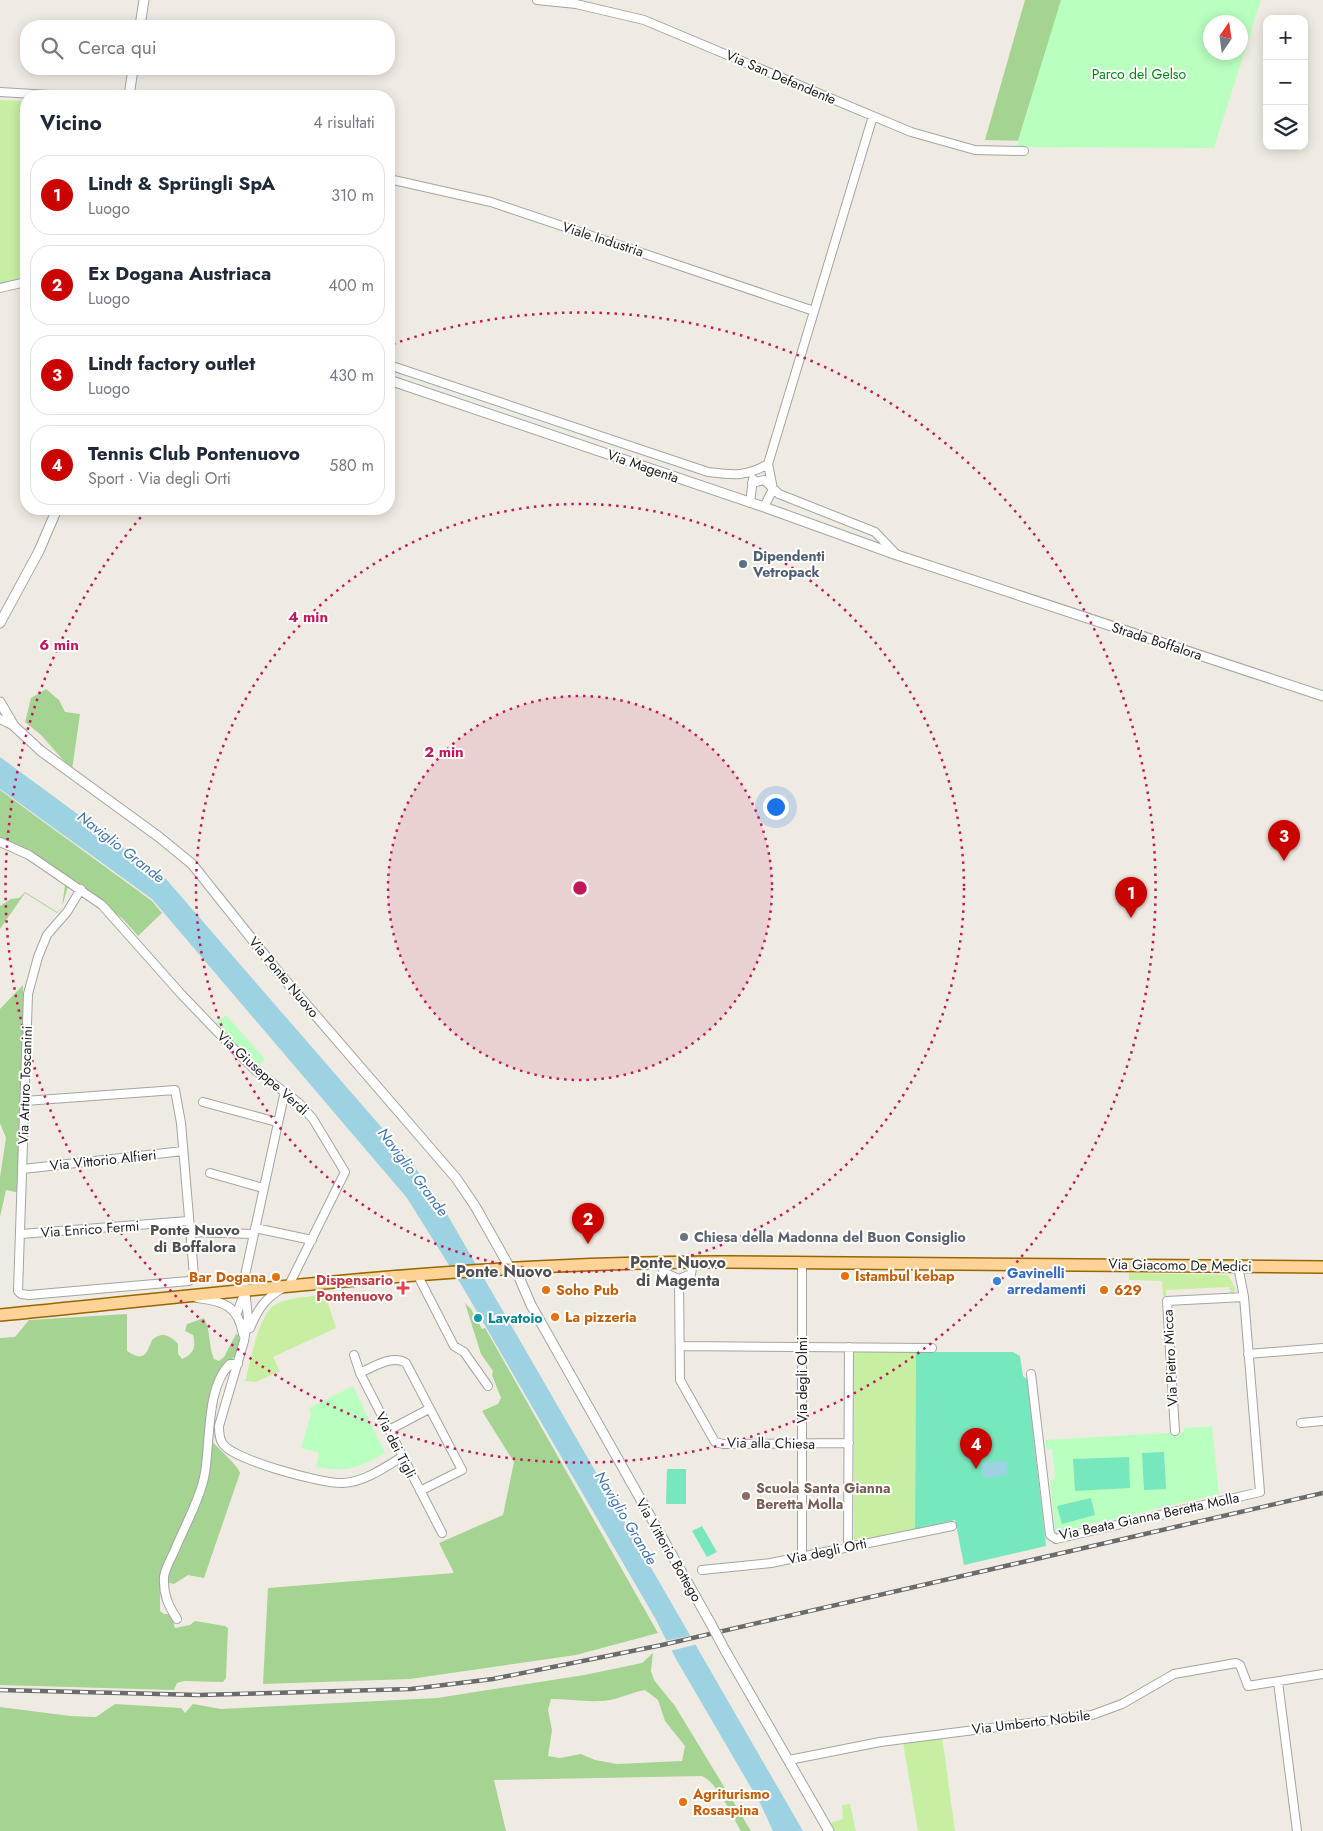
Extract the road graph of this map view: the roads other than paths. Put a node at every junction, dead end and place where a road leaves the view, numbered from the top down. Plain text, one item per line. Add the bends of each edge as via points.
1 (144, 0) edge
2 (537, 0) edge
3 (141, 20) edge
4 (132, 75) edge
5 (130, 90) edge
6 (0, 92) edge
7 (20, 93) edge
8 (873, 116) junction
9 (1024, 151) dead end
10 (395, 180) edge
11 (20, 283) edge
12 (0, 288) edge
13 (814, 311) junction
14 (395, 367) edge
15 (395, 382) edge
16 (768, 464) junction
17 (754, 472) junction
18 (752, 483) junction
19 (773, 489) junction
20 (750, 503) junction
21 (764, 508) junction
22 (54, 515) edge
23 (897, 555) junction
24 (990, 586) joint
25 (0, 623) edge
26 (1323, 696) edge
27 (0, 702) edge
28 (0, 720) edge
29 (14, 726) junction
30 (0, 842) edge
31 (81, 890) junction
32 (285, 1091) junction
33 (25, 1101) junction
34 (203, 1102) dead end
35 (277, 1122) junction
36 (183, 1151) junction
37 (23, 1168) junction
38 (210, 1173) dead end
39 (263, 1188) junction
40 (188, 1221) junction
41 (255, 1231) junction
42 (189, 1232) junction
43 (21, 1234) junction
44 (312, 1240) junction
45 (693, 1262) junction
46 (802, 1262) junction
47 (662, 1263) junction
48 (1238, 1266) junction
49 (1323, 1267) edge
50 (504, 1269) junction
51 (418, 1276) junction
52 (679, 1279) junction
53 (287, 1287) junction
54 (102, 1288) junction
55 (245, 1291) junction
56 (182, 1297) junction
57 (1244, 1297) junction
58 (104, 1304) junction
59 (237, 1313) junction
60 (0, 1314) edge
61 (244, 1341) junction
62 (680, 1346) junction
63 (802, 1346) junction
64 (849, 1347) junction
65 (932, 1348) dead end
66 (1323, 1348) edge
67 (1248, 1354) junction
68 (354, 1355) dead end
69 (238, 1364) junction
70 (360, 1373) junction
71 (1031, 1374) dead end
72 (488, 1386) dead end
73 (429, 1409) junction
74 (1323, 1421) edge
75 (1302, 1423) dead end
76 (389, 1430) junction
77 (1174, 1431) dead end
78 (849, 1443) junction
79 (801, 1444) junction
80 (402, 1457) junction
81 (420, 1491) junction
82 (952, 1526) dead end
83 (442, 1533) dead end
84 (848, 1547) junction
85 (802, 1558) junction
86 (702, 1570) dead end
87 (177, 1619) dead end
88 (1323, 1674) edge
89 (1278, 1682) junction
90 (789, 1760) junction
91 (829, 1831) edge
92 (1297, 1831) edge

1 - 3 street
2 - 8 street, Via San Defendente via 576,4 644,20
4 - 5 street
6 - 7 street
8 - 9 street, Via San Defendente via 957,146 975,150
8 - 13 street
10 - 13 street, Viale Industria via 491,202
11 - 12 street
13 - 16 street
14 - 17 street, Via Magenta via 708,472 734,475
15 - 20 street, Via Magenta
16 - 17 street
16 - 19 street
17 - 18 street
18 - 19 street, Via Magenta via 764,480
18 - 20 street
19 - 21 street
19 - 23 street, Via Magenta via 778,494 875,532
20 - 21 street, Via Magenta
21 - 23 street, Via Magenta
22 - 25 street
23 - 24 street, Via Magenta
24 - 26 street, Strada Boffalora
27 - 29 street, Via Ponte Nuovo
28 - 29 street, Via Ponte Nuovo
29 - 50 street, Via Ponte Nuovo via 41,751 192,864 279,973 456,1178 475,1206
30 - 31 street, Via Giuseppe Verdi via 30,855
31 - 32 street, Via Giuseppe Verdi via 102,905 182,995 255,1070
31 - 33 street, Via Arturo Toscanini via 47,935 28,994
32 - 35 street
32 - 44 street, Via Giuseppe Verdi via 313,1120 345,1169
33 - 36 street via 174,1090
33 - 37 street, Via Arturo Toscanini
34 - 35 street
35 - 39 street
36 - 37 street, Via Vittorio Alfieri
36 - 40 street
37 - 43 street, Via Arturo Toscanini
38 - 39 street
39 - 41 street
40 - 42 street
40 - 43 street, Via Enrico Fermi
41 - 42 street
41 - 44 street
41 - 55 street via 244,1280
42 - 54 street via 194,1276 189,1281
43 - 54 street, Via Arturo Toscanini via 18,1286 21,1294
44 - 53 street, Via Giuseppe Verdi
45 - 46 main road, Via Giacomo De Medici
45 - 47 main road, Via Giacomo De Medici
45 - 52 street via 691,1274
46 - 48 main road, Via Giacomo De Medici
46 - 63 street, Via degli Olmi
47 - 50 main road, Via Giacomo De Medici
47 - 52 street via 663,1272
48 - 49 main road, Via Giacomo De Medici
48 - 57 street
50 - 51 main road, Via Giacomo De Medici
50 - 90 street, Via Vittorio Bottego, bridge via 518,1277 535,1313
51 - 53 main road, Via Giacomo De Medici
51 - 72 street via 454,1346 464,1352
52 - 62 street, Via alla Chiesa
53 - 55 main road, Via Giacomo De Medici
53 - 61 street via 263,1303
54 - 58 street
55 - 56 main road, Via Giacomo De Medici
55 - 59 street
55 - 61 street via 248,1318
56 - 58 main road, Via Giacomo De Medici
56 - 59 street via 219,1303
57 - 67 street
57 - 77 street, Via Pietro Micca via 1167,1301
58 - 60 main road, Via Giacomo De Medici
59 - 61 street
61 - 69 street
62 - 63 street
62 - 79 street, Via alla Chiesa via 680,1380 716,1442
63 - 64 street
63 - 79 street, Via degli Olmi
64 - 65 street
64 - 78 street
66 - 67 street
67 - 71 street, Via Beata Gianna Beretta Molla via 1260,1492 1056,1539 1050,1535
68 - 70 street, Via dei Tigli
69 - 80 street via 219,1426 223,1444 230,1452 270,1467 343,1483 366,1477
69 - 87 street via 225,1368 216,1390 198,1500 164,1574 168,1606
70 - 73 street via 390,1360 402,1360
70 - 76 street, Via dei Tigli
73 - 76 street
73 - 81 street via 462,1470
74 - 75 street
76 - 80 street, Via dei Tigli
78 - 79 street, Via alla Chiesa
78 - 84 street
79 - 85 street, Via degli Olmi
80 - 81 street, Via dei Tigli
81 - 83 street, Via dei Tigli
82 - 84 street, Via degli Orti
84 - 85 street, Via degli Orti
85 - 86 street, Via degli Orti
88 - 89 street
89 - 90 street, Via Umberto Nobile via 1246,1685 1240,1665 1236,1663 1174,1674 1122,1704 1092,1715 894,1740
89 - 92 street
90 - 91 street, Via Vittorio Bottego

